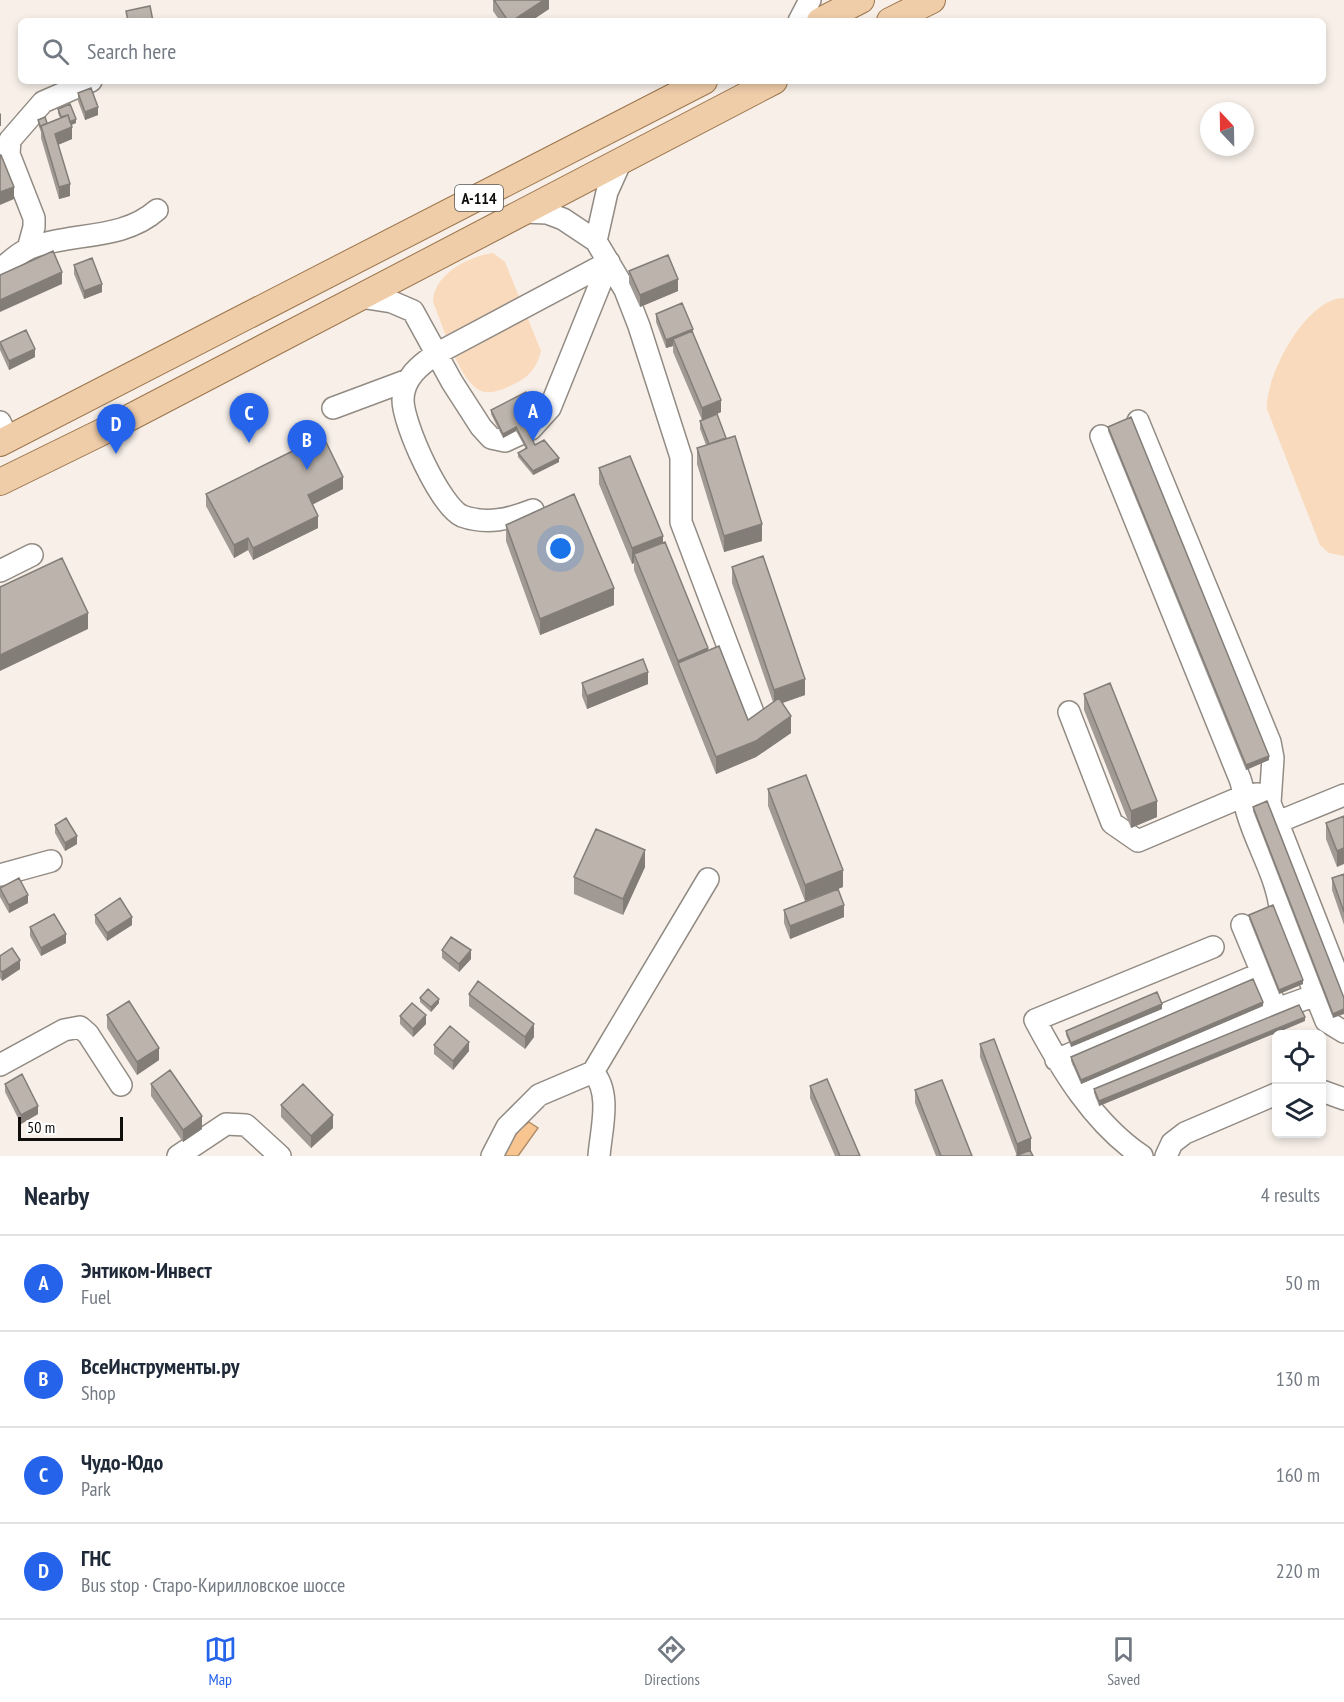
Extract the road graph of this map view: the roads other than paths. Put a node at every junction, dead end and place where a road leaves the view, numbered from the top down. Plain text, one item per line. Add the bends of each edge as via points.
1 (810, 0) edge
2 (861, 0) edge
3 (932, 0) edge
4 (801, 18) edge
5 (826, 18) edge
6 (896, 18) edge
7 (84, 84) edge
8 (698, 84) edge
9 (768, 84) edge
10 (621, 161) junction
11 (157, 210) dead end
12 (524, 212) junction
13 (596, 241) junction
14 (28, 249) junction
15 (609, 262) junction
16 (0, 270) edge
17 (360, 297) junction
18 (436, 354) junction
19 (408, 380) junction
20 (333, 408) dead end
21 (1138, 422) dead end
22 (3, 435) edge
23 (1101, 436) dead end
24 (0, 482) edge
25 (533, 510) edge
26 (32, 555) dead end
27 (0, 571) edge
28 (1069, 712) dead end
29 (755, 718) edge
30 (1273, 766) junction
31 (1243, 787) junction
32 (1271, 793) junction
33 (1344, 795) edge
34 (1278, 822) junction
35 (51, 861) dead end
36 (0, 875) edge
37 (708, 879) dead end
38 (1242, 925) dead end
39 (1213, 947) dead end
40 (1262, 973) junction
41 (1344, 992) edge
42 (1316, 995) junction
43 (1277, 1009) junction
44 (1344, 1032) edge
45 (1056, 1060) junction
46 (0, 1065) edge
47 (593, 1072) junction
48 (121, 1085) dead end
49 (1080, 1092) junction
50 (1326, 1093) edge
51 (1272, 1096) edge
52 (1344, 1100) edge
53 (188, 1153) edge
54 (280, 1156) edge
55 (492, 1156) edge
56 (600, 1156) edge
57 (1142, 1156) edge
58 (1166, 1156) edge

1 - 4 street
2 - 5 main road
3 - 6 main road
7 - 14 street via 43,102 10,140 9,154 34,218
8 - 22 main road, А-114
9 - 10 main road, А-114
10 - 12 main road, А-114
10 - 13 street via 607,192
11 - 14 street via 125,228
12 - 13 street via 547,213 563,219
12 - 17 main road, А-114
13 - 15 street
14 - 16 street
15 - 18 street
15 - 18 street via 550,408 531,429 505,441 491,438
15 - 29 street via 639,326 681,457 681,522
17 - 18 street via 392,302 413,311
17 - 24 main road, А-114
18 - 19 street
19 - 20 street
19 - 25 street via 403,399 407,423 441,494 460,515 485,521 508,520
21 - 30 street via 1270,742
23 - 31 street
26 - 27 street
28 - 31 street via 1112,823 1138,841
30 - 31 street
30 - 32 street
31 - 32 street
31 - 42 street via 1280,907
32 - 34 street via 1270,803
33 - 34 street
34 - 41 street
35 - 36 street
37 - 47 street
38 - 40 street
39 - 45 street via 1035,1020
40 - 43 street
40 - 45 street
42 - 43 street
42 - 44 street via 1326,1021
43 - 49 street
45 - 49 street
46 - 48 street via 64,1030 80,1027
47 - 55 street via 540,1095 507,1127
47 - 56 street via 604,1094
49 - 57 street via 1107,1126
50 - 52 street
51 - 58 street via 1185,1133 1172,1143
53 - 54 street via 226,1124 246,1125

